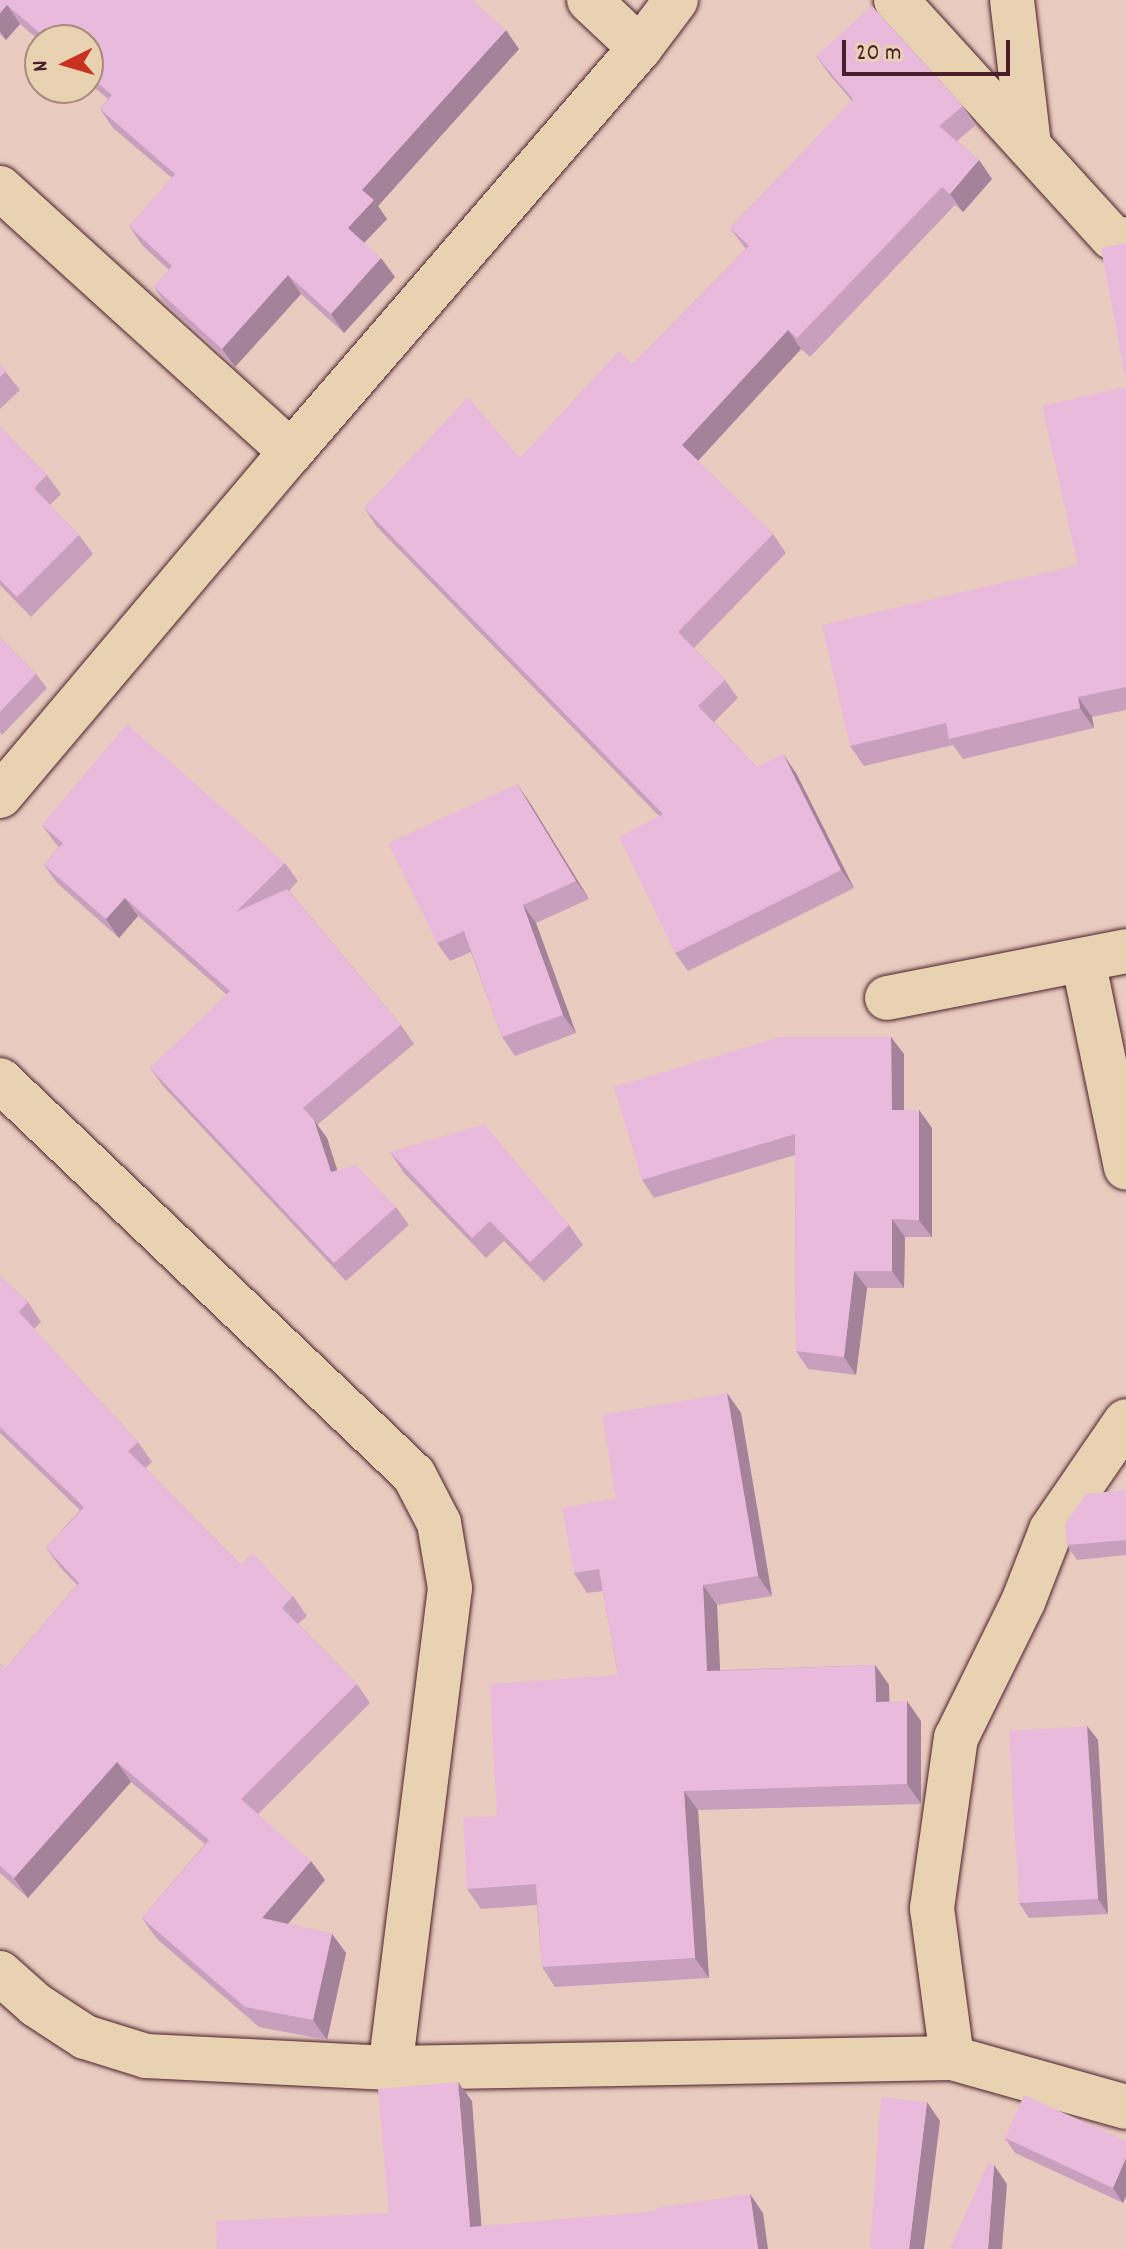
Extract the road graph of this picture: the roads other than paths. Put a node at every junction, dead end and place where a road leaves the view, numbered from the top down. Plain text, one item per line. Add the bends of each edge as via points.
1 (589, 0) edge
2 (676, 0) edge
3 (896, 0) edge
4 (1012, 0) edge
5 (640, 48) junction
6 (1029, 144) junction
7 (0, 188) edge
8 (1126, 240) edge
9 (291, 452) junction
10 (0, 796) edge
11 (1126, 951) edge
12 (1083, 960) junction
13 (887, 998) dead end
14 (0, 1080) edge
15 (1126, 1168) edge
16 (1126, 1421) edge
17 (0, 1973) edge
18 (952, 2058) junction
19 (390, 2068) junction
20 (1126, 2107) edge

1 - 5 street
2 - 5 street
3 - 6 street
4 - 6 street
5 - 9 street
6 - 8 street via 1112,237
7 - 9 street
9 - 10 street
11 - 12 street
12 - 13 street
12 - 15 street
14 - 19 street via 414,1475 439,1523 450,1588
16 - 18 street via 1051,1530 1023,1602 956,1738 932,1908
17 - 19 street via 85,2037 146,2056
18 - 19 street
18 - 20 street

